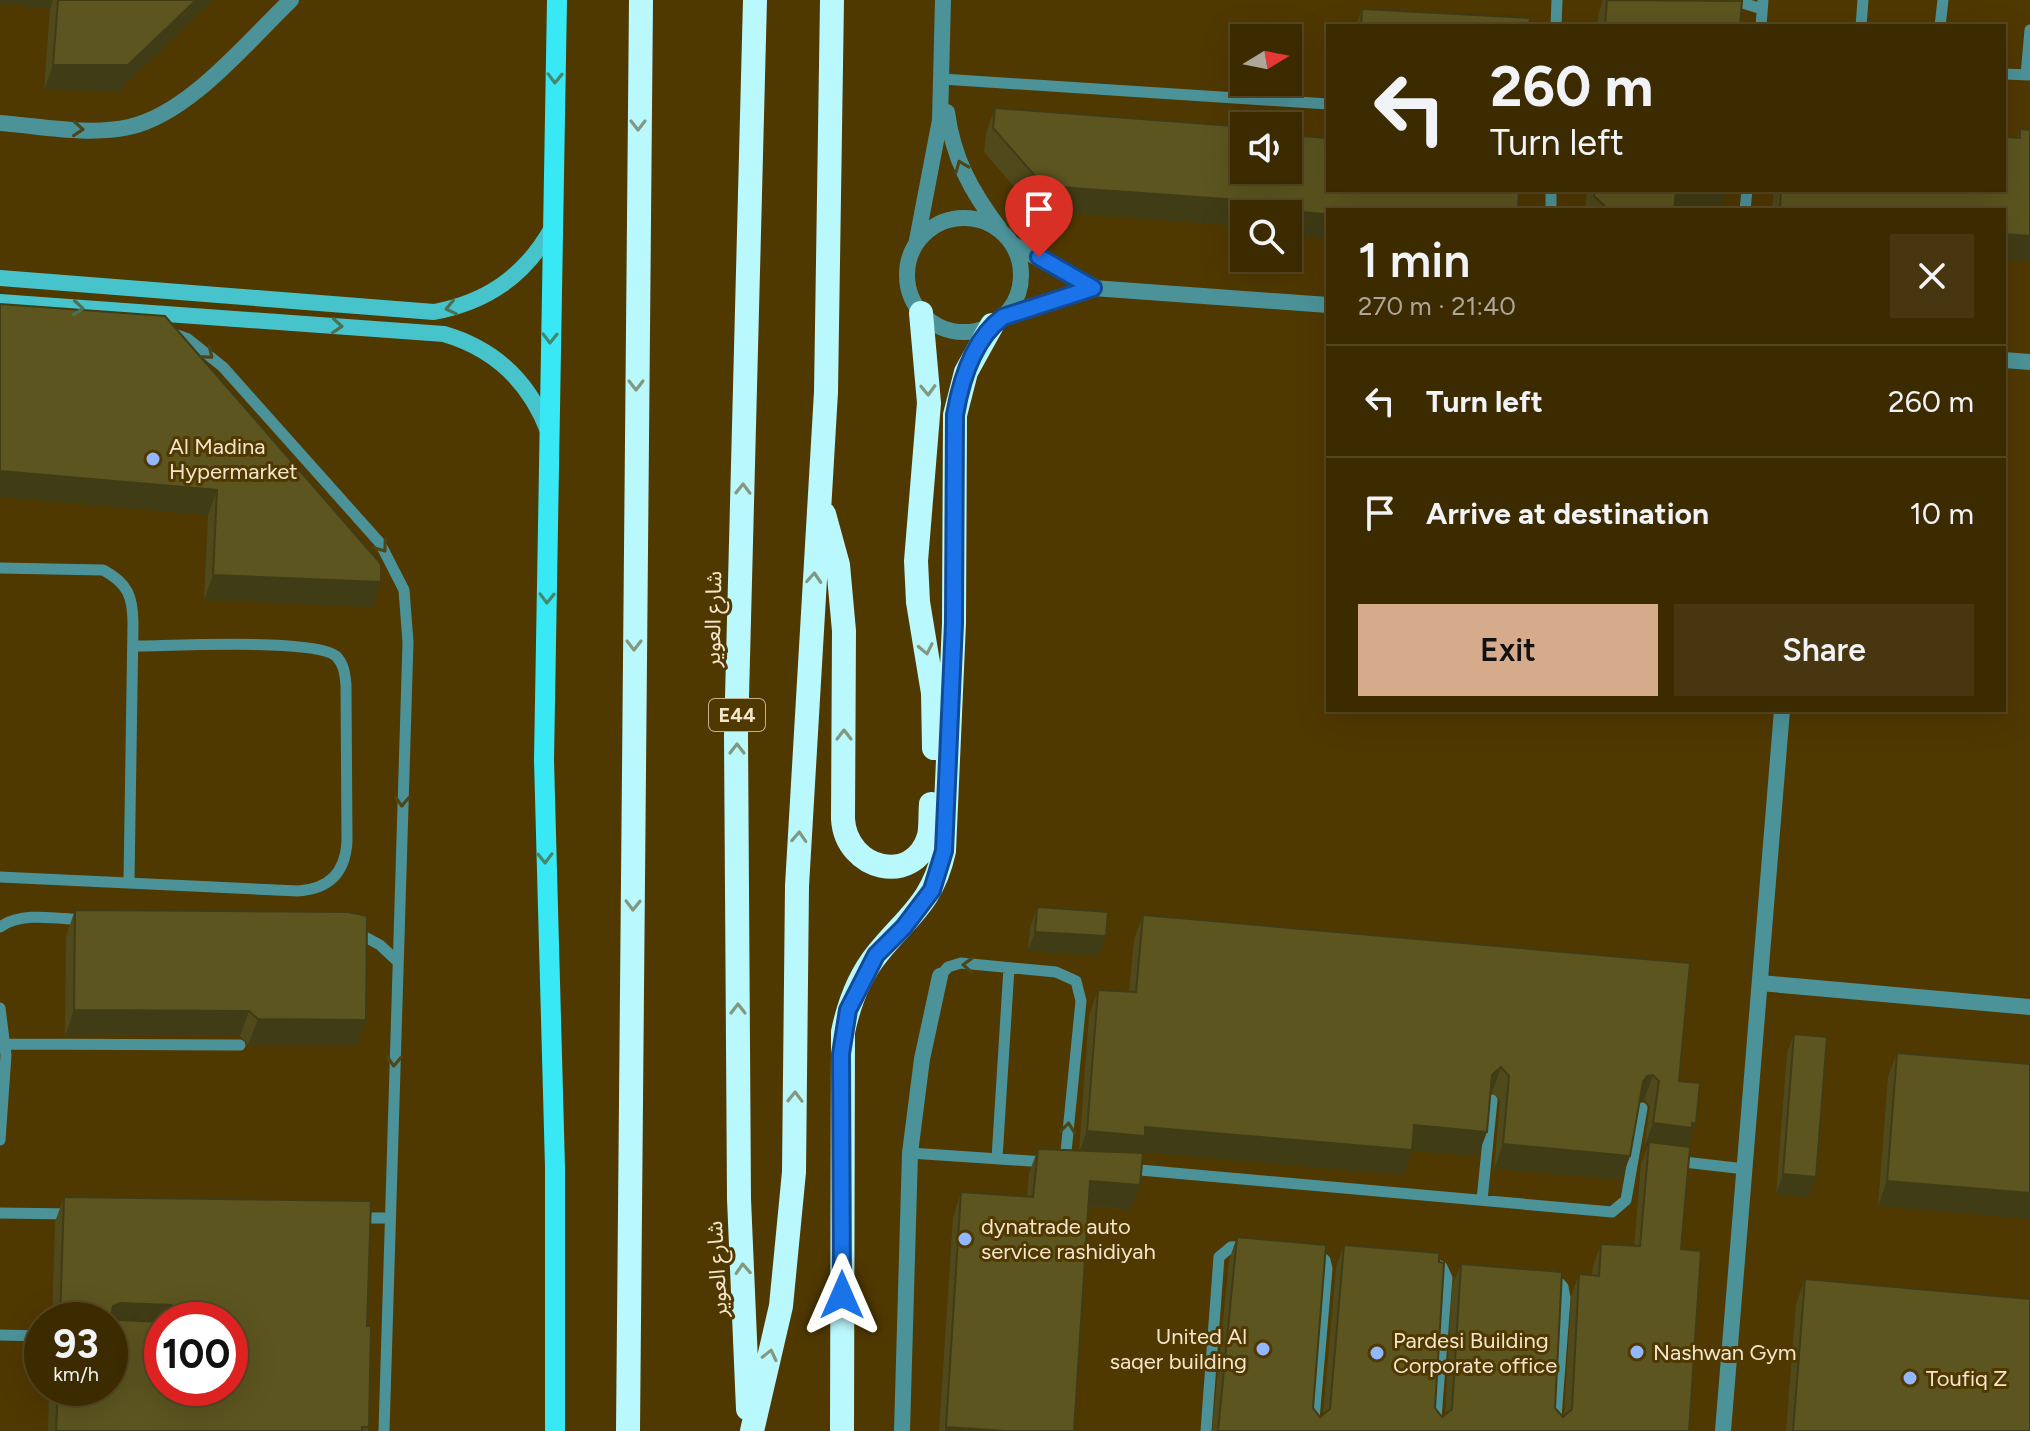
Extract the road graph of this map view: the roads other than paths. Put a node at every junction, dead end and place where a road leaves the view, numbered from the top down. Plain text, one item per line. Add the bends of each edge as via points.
1 (291, 0) edge
2 (557, 0) edge
3 (623, 0) edge
4 (641, 0) edge
5 (755, 0) edge
6 (832, 0) edge
7 (943, 0) edge
8 (1557, 0) edge
9 (1733, 0) edge
10 (1863, 0) edge
11 (1943, 0) edge
12 (1763, 4) edge
13 (1556, 24) edge
14 (1761, 24) edge
15 (1861, 24) edge
16 (1940, 24) edge
17 (2030, 30) edge
18 (638, 47) junction
19 (2006, 74) edge
20 (2028, 75) edge
21 (942, 79) junction
22 (1326, 104) edge
23 (0, 123) edge
24 (552, 228) junction
25 (1007, 238) junction
26 (917, 242) junction
27 (0, 278) edge
28 (1093, 288) junction
29 (0, 302) edge
30 (1326, 305) edge
31 (112, 310) junction
32 (921, 313) junction
33 (997, 321) junction
34 (2006, 360) edge
35 (2030, 362) edge
36 (549, 434) junction
37 (819, 499) junction
38 (0, 568) edge
39 (133, 646) junction
40 (1782, 712) edge
41 (0, 877) edge
42 (129, 881) junction
43 (105, 920) edge
44 (0, 927) edge
45 (342, 928) edge
46 (396, 960) junction
47 (1009, 968) junction
48 (940, 976) joint
49 (1760, 983) junction
50 (2030, 1007) edge
51 (0, 1008) edge
52 (6, 1044) junction
53 (240, 1045) dead end
54 (1492, 1100) edge
55 (1642, 1108) edge
56 (0, 1140) edge
57 (910, 1153) junction
58 (1647, 1157) junction
59 (997, 1158) junction
60 (1065, 1163) junction
61 (1080, 1165) edge
62 (1111, 1167) edge
63 (1745, 1169) junction
64 (1482, 1200) junction
65 (0, 1213) edge
66 (78, 1214) edge
67 (343, 1218) edge
68 (390, 1218) junction
69 (1257, 1247) edge
70 (1300, 1250) edge
71 (1419, 1262) edge
72 (1535, 1274) edge
73 (0, 1335) edge
74 (24, 1336) edge
75 (384, 1431) edge
76 (555, 1431) edge
77 (628, 1431) edge
78 (750, 1431) edge
79 (842, 1431) edge
80 (902, 1431) edge
81 (1206, 1431) edge
82 (1313, 1431) edge
83 (1435, 1431) edge
84 (1555, 1431) edge
85 (1723, 1431) edge

23 -> 1 street via 104,130 154,119 196,90
2 -> 24 main road
3 - 18 highway
4 - 18 highway
78 -> 5 highway, شارع العوير / E44 via 739,1199 736,736
6 - 37 highway via 826,392
7 - 21 street
8 - 13 lane
9 - 12 lane
10 - 15 lane
11 - 16 lane
12 - 14 lane
17 - 20 lane
18 -> 77 highway
19 - 20 lane
21 - 22 lane
25 -> 21 street via 977,199 960,165
21 - 26 street via 935,161
24 -> 27 street via 531,261 502,287 481,299 434,312
24 -> 36 main road
25 - 26 street via 986,221 967,217 948,219
25 - 28 street
25 - 33 street via 1020,262 1021,282 1015,301
26 - 32 street via 907,271
28 - 30 street
28 - 33 street
29 -> 31 street
31 -> 36 street via 444,334 477,346 512,371
31 -> 46 lane via 188,339 223,367 394,565 409,616
32 - 33 street via 962,332
32 -> 37 highway via 929,403 916,561 933,693 934,748 929,834 916,856 893,866 879,866 856,854 844,831 843,609 838,565
33 - 79 highway via 966,372 955,415 954,623 944,851 932,890 919,910 865,972 843,1032
34 - 35 street
36 -> 76 main road via 544,816 555,1152
78 -> 37 highway via 781,1306 794,1172 797,886
38 - 39 lane via 103,570 118,578 133,607
39 - 42 lane
39 - 42 lane via 308,646 336,657 345,669 346,685 347,842 339,873 313,890
40 - 49 street
41 - 42 lane
43 - 44 lane via 28,918
45 - 46 lane via 362,934
46 -> 68 lane
47 -> 48 lane via 961,963
47 - 59 lane
60 -> 47 lane via 1080,991 1067,974
48 - 57 street
49 - 50 street
49 - 63 street
51 - 52 lane
52 - 53 lane
52 - 56 lane
54 - 64 lane
55 - 58 lane
57 - 59 lane
57 - 80 street
58 - 63 lane
58 - 64 lane via 1626,1200 1612,1212
59 - 60 lane
60 - 61 lane
62 - 64 lane
63 - 85 street
65 - 66 lane
67 - 68 lane
68 - 75 lane
69 - 81 lane via 1231,1247 1219,1257
70 - 82 lane via 1318,1253 1327,1269
71 - 83 lane via 1439,1264 1447,1278
72 - 84 lane via 1556,1278 1565,1292
73 - 74 lane

